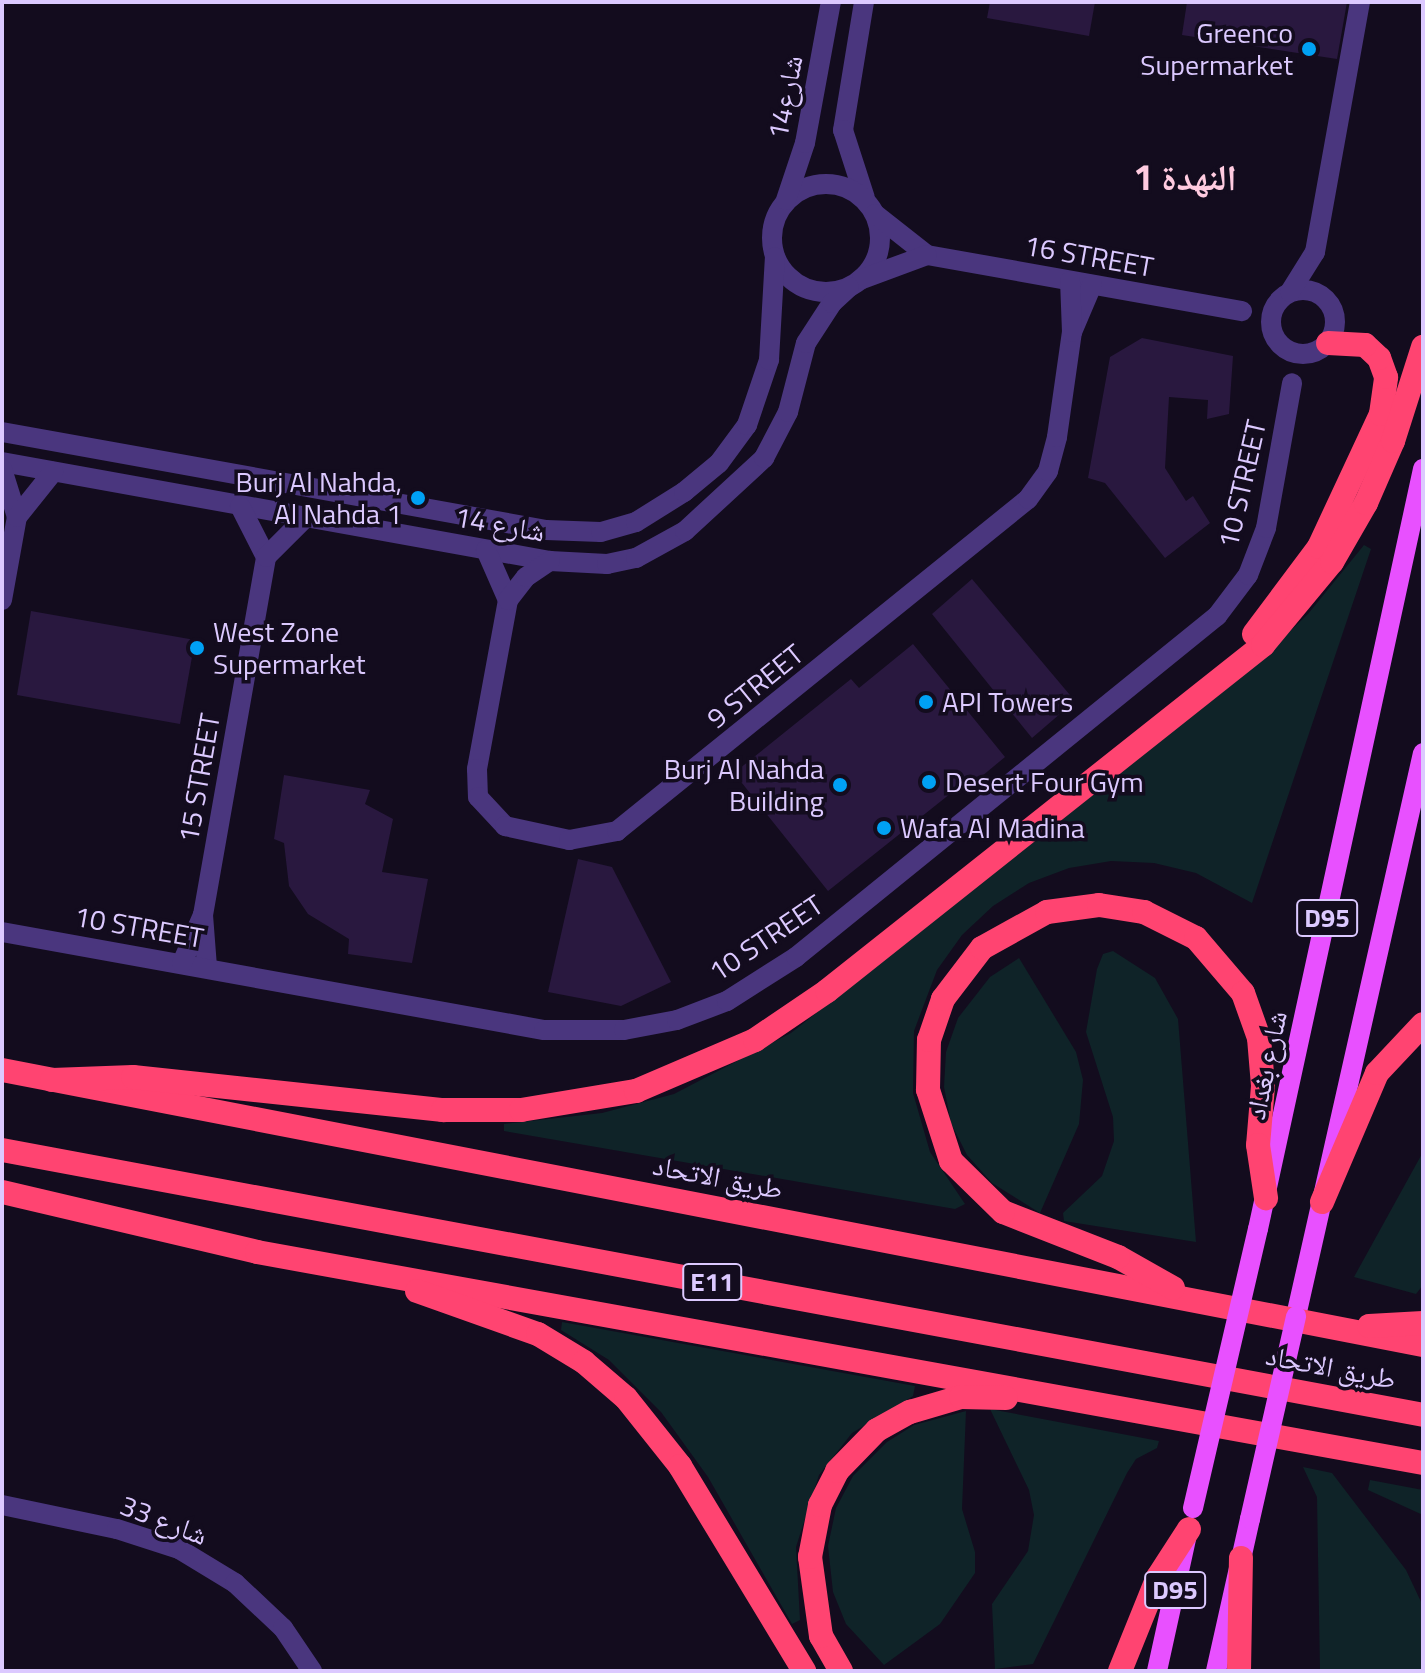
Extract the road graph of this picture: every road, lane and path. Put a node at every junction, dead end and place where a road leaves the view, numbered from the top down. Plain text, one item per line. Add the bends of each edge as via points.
1 (831, 2) edge
2 (864, 2) edge
3 (1360, 2) edge
4 (786, 200) junction
5 (871, 208) junction
6 (1315, 252) junction
7 (927, 255) junction
8 (775, 257) junction
9 (1070, 281) junction
10 (855, 283) junction
11 (1092, 285) junction
12 (1286, 295) junction
13 (1328, 301) junction
14 (1242, 311) junction
15 (1072, 332) junction
16 (1279, 342) junction
17 (1423, 347) edge
18 (1321, 348) junction
19 (1292, 383) junction
20 (2, 432) edge
21 (2, 462) edge
22 (2, 469) edge
23 (1423, 469) edge
24 (53, 472) junction
25 (240, 506) junction
26 (17, 517) junction
27 (305, 518) junction
28 (486, 550) junction
29 (266, 557) junction
30 (550, 561) junction
31 (2, 600) edge
32 (508, 600) junction
33 (1180, 713) junction
34 (1423, 753) edge
35 (203, 915) junction
36 (2, 932) edge
37 (182, 963) junction
38 (207, 967) junction
39 (1423, 1024) edge
40 (2, 1070) edge
41 (52, 1080) junction
42 (2, 1150) edge
43 (2, 1192) edge
44 (1266, 1198) junction
45 (1322, 1202) junction
46 (358, 1271) junction
47 (1185, 1296) junction
48 (1423, 1323) edge
49 (1339, 1330) junction
50 (1423, 1345) edge
51 (1105, 1408) junction
52 (1423, 1415) edge
53 (1373, 1454) junction
54 (1423, 1463) edge
55 (1423, 1473) edge
56 (2, 1505) edge
57 (1191, 1518) junction
58 (1241, 1558) junction
59 (312, 1671) edge
60 (804, 1671) edge
61 (841, 1671) edge
62 (1120, 1671) edge
63 (1157, 1671) edge
64 (1216, 1671) edge
65 (1239, 1671) edge

1 - 4 street, شارع14 via 805,143
2 - 5 street via 843,130
3 - 6 street
4 - 5 street via 811,185 827,183 841,185
4 - 8 street via 772,227
5 - 7 street
5 - 10 street via 877,256
6 - 12 street
6 - 13 street
7 - 9 street, 16 STREET
7 - 10 street
8 - 10 street via 792,281 805,288 820,292
8 - 20 street, شارع 14 via 769,360 747,425 702,478 653,514 619,528 582,534 546,530
9 - 11 street, 16 STREET
9 - 15 street
10 - 30 street, شارع 14 via 825,312 806,343 778,436 723,501 665,544 636,558 607,564
11 - 14 street, 16 STREET
11 - 15 street
12 - 13 street via 1306,289
12 - 14 street
12 - 16 street via 1271,316
13 - 18 street via 1335,318
14 - 16 street
15 - 32 street, 9 STREET via 1054,454 1028,499 617,831 569,840 505,826 483,807 475,781
16 - 18 street via 1297,354
16 - 19 street
17 - 33 highway via 1381,472 1332,562 1263,645
18 - 19 street
18 - 33 highway via 1365,345 1379,358 1386,395 1374,435 1319,547 1249,640
19 - 38 street, 10 STREET via 1263,540 1248,575 1217,616 751,988 677,1020 571,1032
21 - 24 street, شارع 14
22 - 26 street
23 - 44 main road, شارع بغداد / D95
24 - 25 street, شارع 14
24 - 26 street
25 - 27 street, شارع 14
25 - 29 street
26 - 31 street
27 - 28 street, شارع 14
27 - 29 street
28 - 30 street, شارع 14
28 - 32 street
29 - 35 street, 15 STREET
30 - 32 street via 526,577
33 - 41 highway via 792,1017 717,1060 636,1091 560,1106 482,1111 161,1079
34 - 45 main road, D95
35 - 37 street
35 - 38 street
36 - 37 street, 10 STREET
37 - 38 street, 10 STREET
39 - 45 highway via 1377,1073
40 - 41 highway, طريق الاتحاد
41 - 47 highway, طريق الاتحاد
42 - 52 highway, طريق الاتحاد / E11
43 - 46 highway
44 - 47 highway via 1258,1145 1263,1086 1259,1038 1230,972 1196,938 1144,912 1072,907 1022,922 967,963 943,999 929,1040 928,1090 951,1161 1003,1212 1118,1257
44 - 57 main road, شارع بغداد / D95, bridge
45 - 58 main road, D95, bridge
46 - 51 highway via 953,1376
46 - 60 highway via 514,1322 561,1347 604,1379 680,1466
47 - 49 highway, طريق الاتحاد
48 - 49 highway
49 - 50 highway, طريق الاتحاد
51 - 53 highway
51 - 61 highway via 961,1397 910,1412 862,1442 828,1487 810,1557 821,1636
53 - 54 highway
53 - 55 highway
56 - 59 street, شارع 33 via 117,1529 179,1549 235,1583 283,1628
57 - 62 highway via 1158,1577
57 - 63 main road, شارع بغداد / D95
58 - 64 main road, D95
58 - 65 highway

